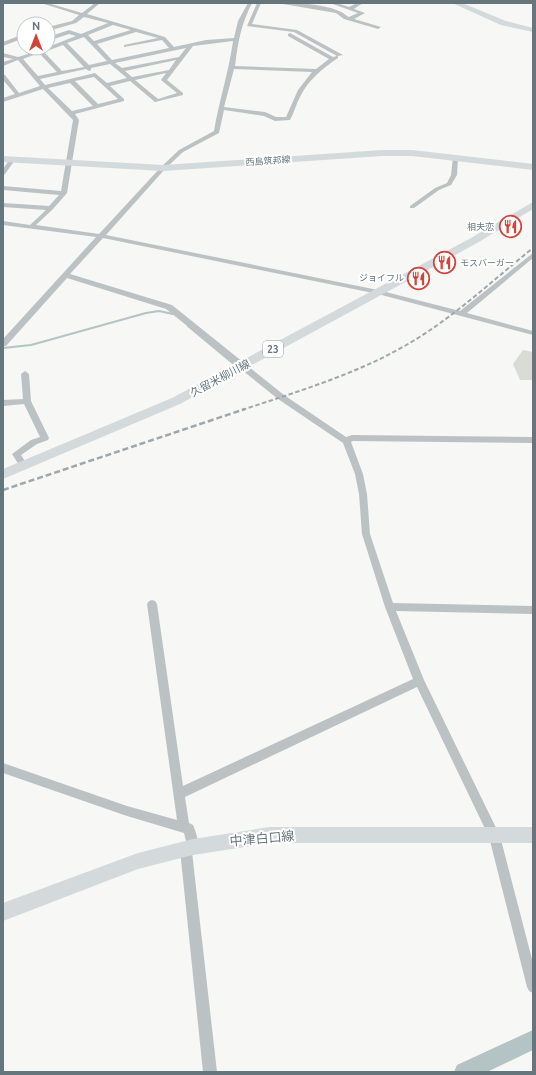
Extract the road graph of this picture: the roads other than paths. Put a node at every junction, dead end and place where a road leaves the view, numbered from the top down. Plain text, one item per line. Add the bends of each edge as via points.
1 (43, 3) edge
2 (98, 3) edge
3 (250, 3) edge
4 (259, 3) edge
5 (279, 3) edge
6 (331, 3) edge
7 (360, 3) edge
8 (456, 3) edge
9 (321, 8) junction
10 (348, 8) junction
11 (338, 12) junction
12 (83, 16) junction
13 (350, 19) junction
14 (111, 24) junction
15 (56, 27) edge
16 (378, 27) dead end
17 (239, 28) junction
18 (533, 30) edge
19 (134, 31) junction
20 (56, 36) edge
21 (83, 36) junction
22 (117, 37) junction
23 (163, 38) junction
24 (16, 39) edge
25 (236, 39) junction
26 (64, 43) junction
27 (94, 43) junction
28 (3, 44) edge
29 (191, 45) junction
30 (56, 46) edge
31 (126, 46) junction
32 (173, 49) junction
33 (5, 56) edge
34 (29, 56) edge
35 (45, 56) edge
36 (135, 57) junction
37 (336, 57) junction
38 (180, 58) junction
39 (20, 59) junction
40 (111, 62) junction
41 (3, 64) edge
42 (87, 67) junction
43 (232, 67) junction
44 (121, 70) junction
45 (317, 71) junction
46 (170, 72) junction
47 (61, 73) junction
48 (95, 75) junction
49 (3, 76) edge
50 (38, 78) junction
51 (131, 79) junction
52 (71, 81) junction
53 (106, 85) junction
54 (44, 87) junction
55 (18, 95) junction
56 (3, 100) edge
57 (97, 106) junction
58 (221, 108) junction
59 (71, 113) junction
60 (455, 158) junction
61 (8, 160) edge
62 (69, 163) junction
63 (533, 167) edge
64 (162, 168) junction
65 (3, 174) edge
66 (3, 188) edge
67 (64, 193) junction
68 (3, 205) edge
69 (533, 205) edge
70 (412, 207) dead end
71 (51, 208) junction
72 (3, 223) edge
73 (31, 227) junction
74 (101, 236) junction
75 (533, 255) edge
76 (66, 274) junction
77 (378, 292) junction
78 (462, 313) junction
79 (533, 333) edge
80 (3, 344) edge
81 (242, 366) junction
82 (25, 374) dead end
83 (27, 401) junction
84 (3, 403) edge
85 (533, 440) edge
86 (346, 442) junction
87 (24, 466) junction
88 (3, 474) edge
89 (152, 604) dead end
90 (390, 607) junction
91 (533, 610) edge
92 (419, 681) junction
93 (3, 768) edge
94 (179, 794) junction
95 (184, 828) junction
96 (494, 836) junction
97 (533, 836) edge
98 (190, 848) junction
99 (3, 912) edge
100 (533, 987) edge
101 (210, 1072) edge

1 - 12 street
2 - 12 street
3 - 17 street
4 - 37 street via 249,25 295,31
5 - 9 street
6 - 9 street
6 - 10 street
7 - 10 street
8 - 18 main road via 504,23
9 - 11 street
10 - 11 street
10 - 13 street via 362,13
11 - 13 street
12 - 14 street
12 - 15 street via 74,22
13 - 16 street
14 - 19 street
14 - 21 street
17 - 25 street
17 - 37 street via 290,36
19 - 22 street
19 - 23 street
20 - 21 street via 69,32
21 - 26 street
21 - 27 street
22 - 27 street
22 - 31 street
23 - 31 street
23 - 32 street
24 - 28 street
25 - 29 street
25 - 43 street
26 - 30 street
26 - 42 street
27 - 40 street
29 - 32 street
29 - 38 street
31 - 36 street
32 - 36 street
33 - 39 street
34 - 39 street
35 - 47 street
36 - 40 street
37 - 45 street
38 - 44 street
38 - 46 street
39 - 41 street
39 - 50 street
40 - 42 street
40 - 44 street
42 - 47 street
42 - 48 street
43 - 45 street
43 - 58 street
44 - 51 street
45 - 58 street via 306,81 294,101 288,119 275,119 265,114
46 - 51 street
46 - 51 street via 164,80 181,94 156,101
47 - 50 street
48 - 52 street
48 - 53 street
49 - 55 street
50 - 54 street
51 - 53 street
52 - 54 street
52 - 57 street
53 - 57 street via 122,100
54 - 55 street
54 - 59 street
55 - 56 street
57 - 59 street
58 - 64 street via 217,132 181,151
59 - 62 street via 76,120
60 - 63 main road, 西島筑邦線
60 - 64 main road, 西島筑邦線 via 384,153
60 - 70 street via 454,175 449,184 437,189
61 - 62 main road, 西島筑邦線
61 - 65 street
62 - 64 main road, 西島筑邦線
62 - 67 street
64 - 74 street
66 - 67 street
67 - 71 street
68 - 71 street
69 - 77 main road, 久留米柳川線 / 23 via 475,240
71 - 73 street
72 - 73 street
73 - 74 street
74 - 76 street
74 - 77 street
75 - 78 street
76 - 80 street
76 - 81 street via 169,307
77 - 78 street
77 - 81 main road, 久留米柳川線 / 23
78 - 79 street
81 - 86 street via 281,397
81 - 87 main road, 久留米柳川線 / 23 via 176,401
82 - 83 street
83 - 84 street
83 - 87 street via 45,438 16,454
85 - 86 street via 352,438
86 - 90 street via 359,474 366,534
87 - 88 main road, 久留米柳川線 / 23
89 - 94 street
90 - 91 street
90 - 92 street
92 - 94 street
92 - 96 street
93 - 95 street
94 - 95 street
95 - 98 street via 188,829
96 - 97 main road, 中津白口線
96 - 98 main road, 中津白口線 via 270,834
96 - 100 street
98 - 99 main road, 中津白口線 via 138,861
98 - 101 street

